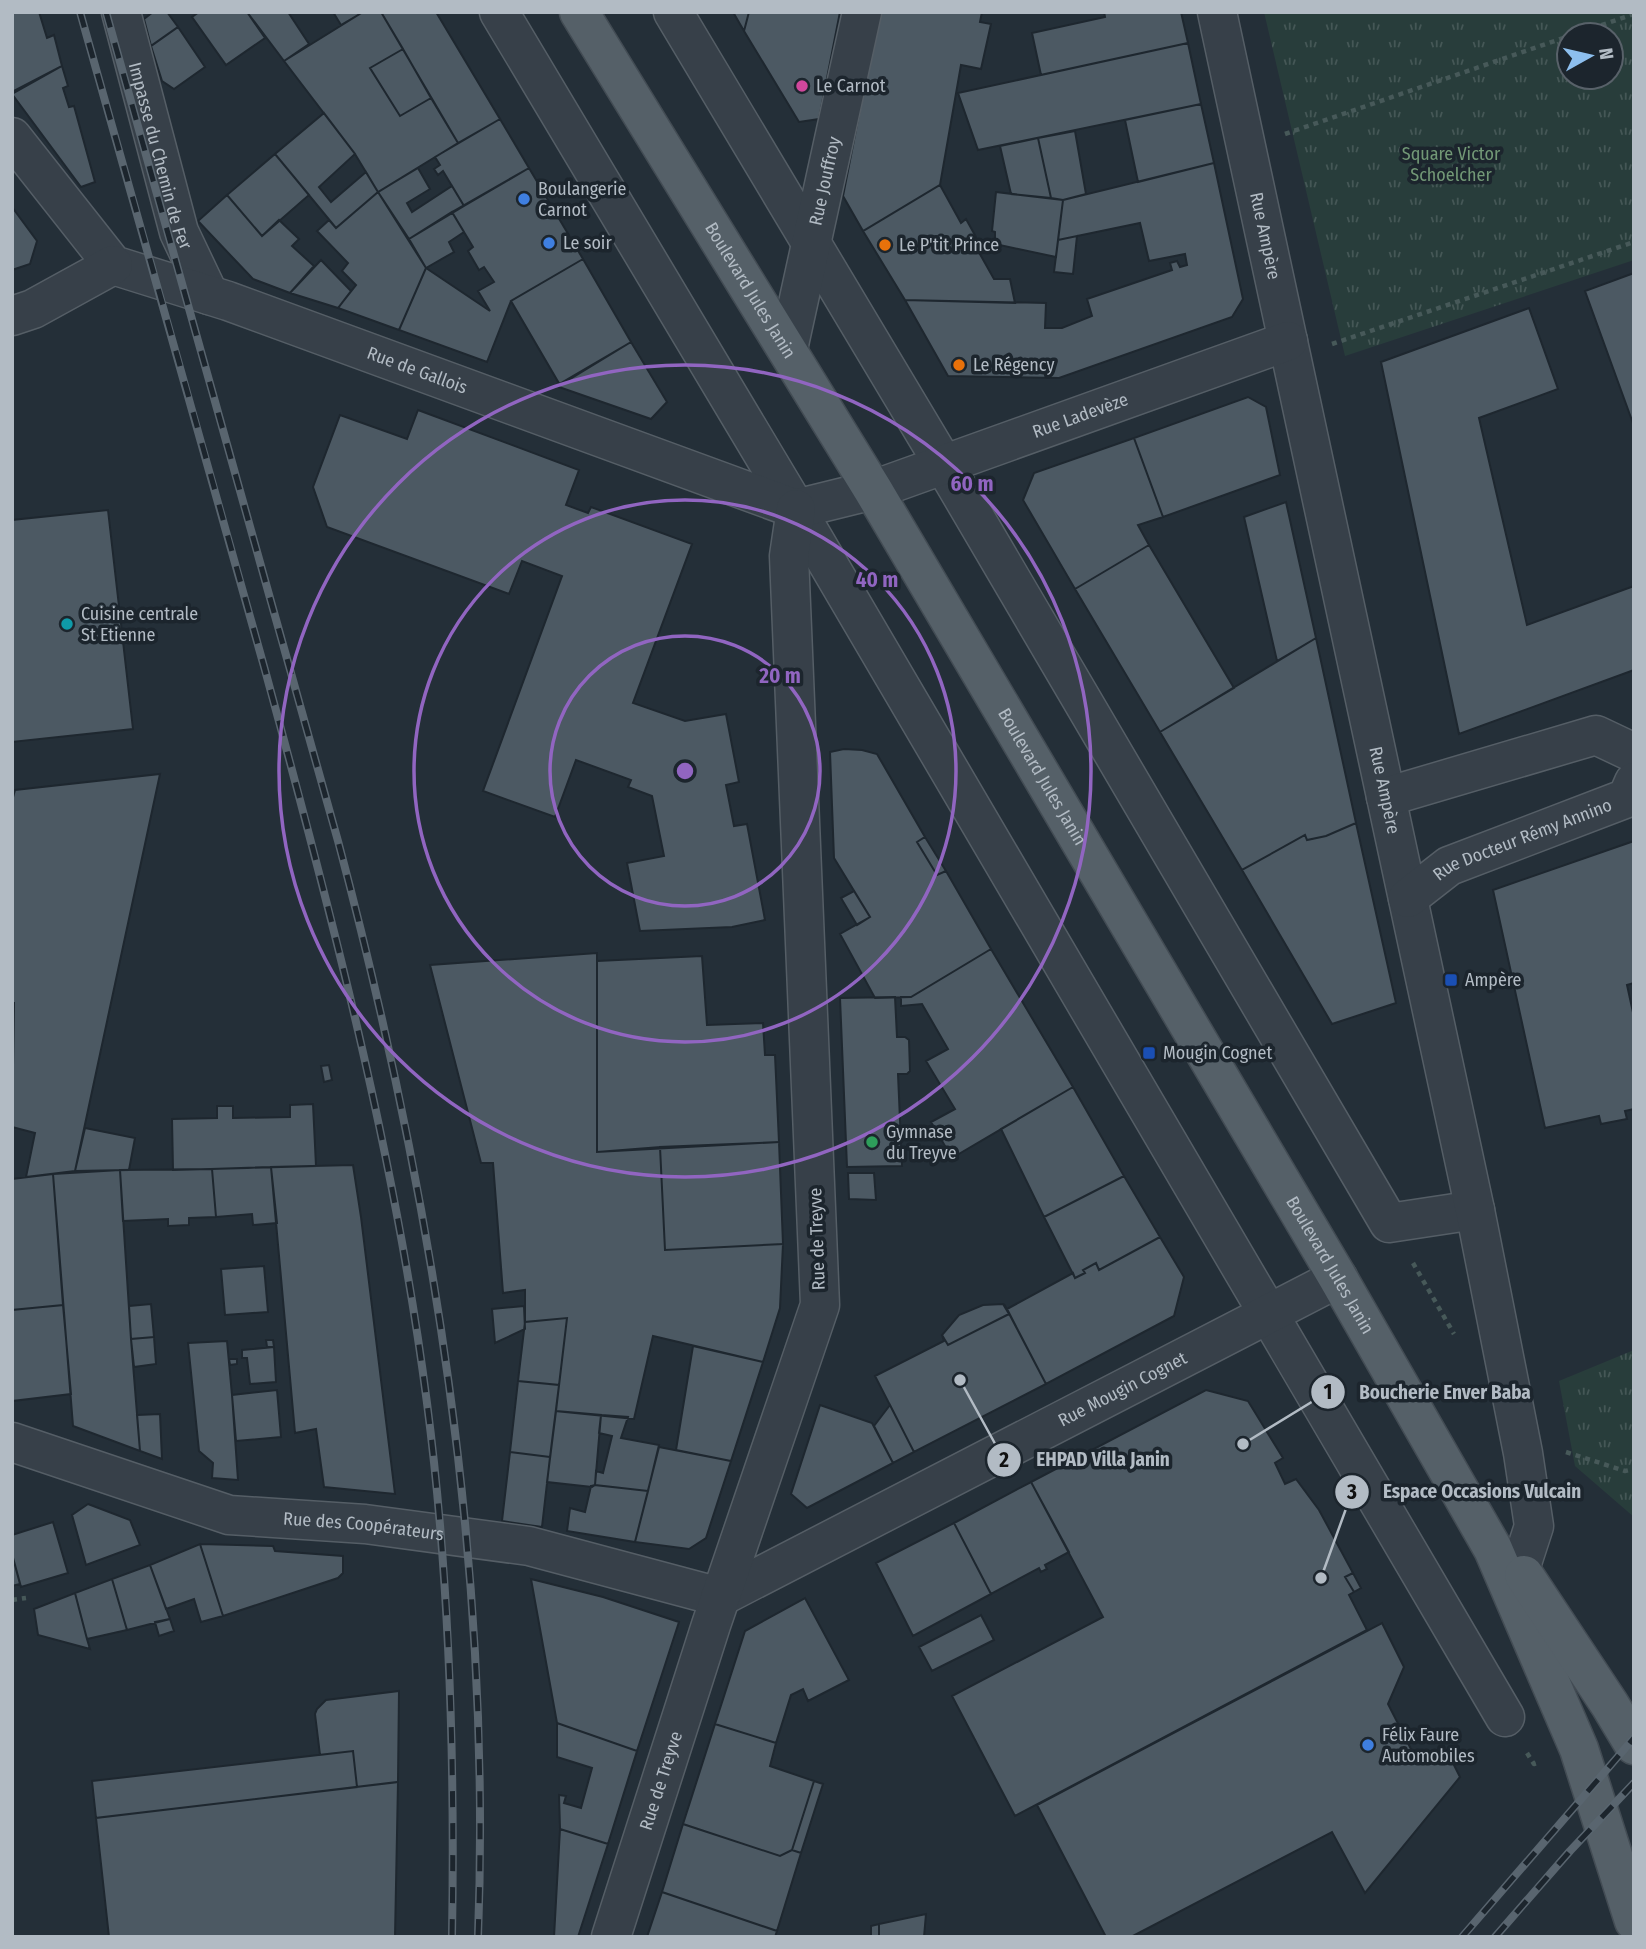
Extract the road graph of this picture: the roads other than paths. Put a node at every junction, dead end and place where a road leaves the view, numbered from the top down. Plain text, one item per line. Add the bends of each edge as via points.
1 (121, 12) edge
2 (499, 12) edge
3 (579, 12) edge
4 (673, 12) edge
5 (862, 12) edge
6 (1217, 12) edge
7 (12, 138) edge
8 (811, 241) junction
9 (113, 265) junction
10 (209, 295) junction
11 (12, 316) edge
12 (788, 349) junction
13 (1290, 350) junction
14 (944, 465) junction
15 (873, 490) junction
16 (796, 509) junction
17 (1634, 753) edge
18 (1634, 782) edge
19 (1386, 797) junction
20 (1408, 898) junction
21 (1475, 1210) junction
22 (1338, 1278) junction
23 (1268, 1314) junction
24 (12, 1442) edge
25 (1507, 1559) junction
26 (720, 1598) junction
27 (1505, 1717) dead end
28 (1634, 1745) edge
29 (1579, 1749) junction
30 (1634, 1834) edge
31 (1634, 1921) edge
32 (611, 1937) edge

1 - 10 street, Impasse du Chemin de Fer via 179,232
2 - 16 street
3 - 12 main road, Boulevard Jules Janin
4 - 8 street
5 - 8 street, Rue Jouffroy
6 - 13 street, Rue Ampère
7 - 9 street
8 - 12 street, Rue Jouffroy
8 - 14 street
9 - 10 street, Rue de Gallois
9 - 11 street
10 - 16 street, Rue de Gallois
12 - 15 main road, Boulevard Jules Janin
13 - 14 street, Rue Ladevèze
13 - 19 street, Rue Ampère
14 - 15 street, Rue Ladevèze
14 - 21 street via 1389,1223
15 - 16 street
15 - 22 main road, Boulevard Jules Janin
16 - 23 street
16 - 26 street, Rue de Treyve via 789,556 820,1304
17 - 19 street via 1596,735
18 - 20 street, Rue Docteur Rémy Annino via 1627,798 1449,866
19 - 20 street, Rue Ampère
20 - 21 street, Rue Ampère
21 - 25 street, Rue Ampère via 1534,1527
22 - 23 street, Rue Mougin Cognet
22 - 25 main road, Boulevard Jules Janin
23 - 26 street, Rue Mougin Cognet
23 - 27 street
24 - 26 street, Rue des Coopérateurs via 229,1515 365,1524 528,1546
25 - 28 main road, Boulevard Jules Janin
25 - 29 main road, Boulevard Jules Janin
26 - 32 street, Rue de Treyve
29 - 30 main road, Boulevard Jules Janin
29 - 31 main road, Boulevard Jules Janin

